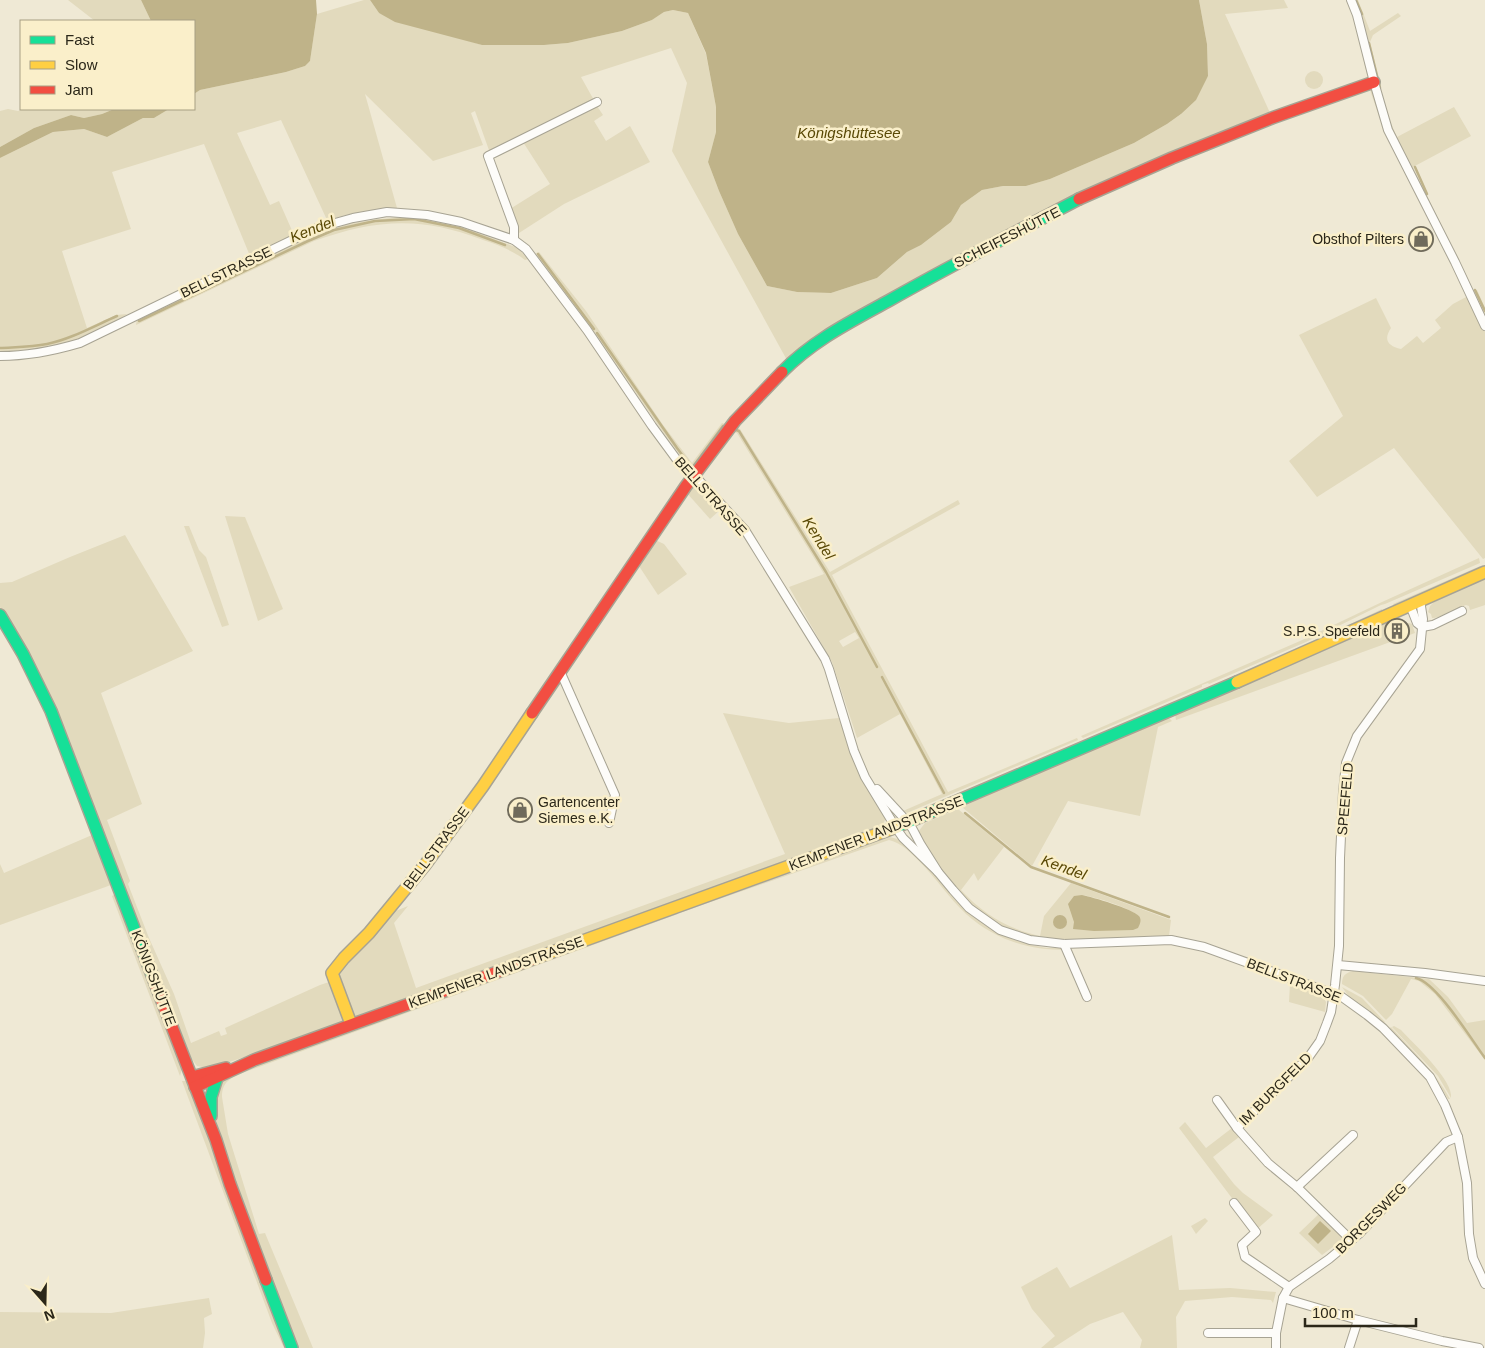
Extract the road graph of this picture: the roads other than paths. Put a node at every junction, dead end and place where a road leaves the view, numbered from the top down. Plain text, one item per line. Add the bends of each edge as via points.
1 (1351, 0) edge
2 (1374, 82) junction
3 (597, 102) dead end
4 (514, 240) junction
5 (1485, 326) edge
6 (0, 356) edge
7 (694, 475) junction
8 (686, 486) joint
9 (1485, 572) edge
10 (1415, 602) junction
11 (1462, 611) dead end
12 (0, 615) edge
13 (1422, 627) junction
14 (560, 670) junction
15 (865, 777) junction
16 (609, 822) dead end
17 (908, 823) junction
18 (896, 828) junction
19 (938, 872) junction
20 (1064, 944) junction
21 (1338, 964) junction
22 (1485, 981) edge
23 (1333, 994) junction
24 (1087, 997) dead end
25 (351, 1024) junction
26 (254, 1060) junction
27 (217, 1078) junction
28 (194, 1082) junction
29 (1217, 1100) dead end
30 (1237, 1128) junction
31 (1353, 1135) dead end
32 (1458, 1137) junction
33 (216, 1140) junction
34 (1297, 1187) junction
35 (1234, 1203) dead end
36 (1351, 1240) junction
37 (1485, 1284) edge
38 (1289, 1287) junction
39 (1283, 1298) junction
40 (1358, 1320) junction
41 (1208, 1333) dead end
42 (1276, 1333) junction
43 (292, 1348) edge
44 (1276, 1348) edge
45 (1350, 1348) edge
46 (1479, 1348) edge

1 - 2 street
2 - 5 street via 1388,130
2 - 7 street, SCHEIFESHÜTTE via 1272,118 1082,198 825,336 792,362 734,421
3 - 4 street via 488,156 514,227
4 - 6 street, BELLSTRASSE via 461,222 427,215 387,212 353,218 317,228 80,343 29,355
4 - 7 street, BELLSTRASSE via 526,249 587,330 677,460
7 - 8 street, SCHEIFESHÜTTE
7 - 15 street, BELLSTRASSE via 745,530 825,659
8 - 14 street, BELLSTRASSE
9 - 10 street, KEMPENER LANDSTRASSE
10 - 13 street, SPEEFELD via 1424,620
10 - 17 street, KEMPENER LANDSTRASSE
11 - 13 street
12 - 28 street, KÖNIGSHÜTTE via 51,711
13 - 21 street, SPEEFELD via 1420,649 1357,736 1346,763
14 - 16 street via 615,795
14 - 25 street, BELLSTRASSE via 425,865 332,973
15 - 17 street, BELLSTRASSE
15 - 18 street, BELLSTRASSE
17 - 18 street, KEMPENER LANDSTRASSE
17 - 19 street, BELLSTRASSE
18 - 19 street, BELLSTRASSE
18 - 25 street, KEMPENER LANDSTRASSE
19 - 20 street, BELLSTRASSE via 969,908 1000,930 1030,940
20 - 23 street, BELLSTRASSE via 1171,940 1204,947
20 - 24 street
21 - 22 street
21 - 23 street, SPEEFELD
23 - 30 street, IM BURGFELD via 1324,1032 1308,1058
23 - 32 street, BELLSTRASSE via 1384,1028 1430,1077
25 - 26 street, KEMPENER LANDSTRASSE
26 - 27 street, KEMPENER LANDSTRASSE
26 - 28 street, KEMPENER LANDSTRASSE
27 - 28 street, KEMPENER LANDSTRASSE
27 - 33 street via 211,1090 209,1107
28 - 33 street, KÖNIGSHÜTTE
29 - 30 street, IM BURGFELD
30 - 34 street, IM BURGFELD via 1268,1163
31 - 34 street
32 - 36 street, BORGESWEG via 1446,1142
32 - 37 street, BELLSTRASSE via 1466,1183 1468,1234
33 - 43 street, KÖNIGSHÜTTE
34 - 36 street, IM BURGFELD
35 - 38 street via 1256,1232 1242,1245 1245,1257
36 - 38 street, BORGESWEG
38 - 39 street, BORGESWEG
39 - 40 street
39 - 42 street, BORGESWEG
40 - 45 street
40 - 46 street
41 - 42 street
42 - 44 street, BORGESWEG

